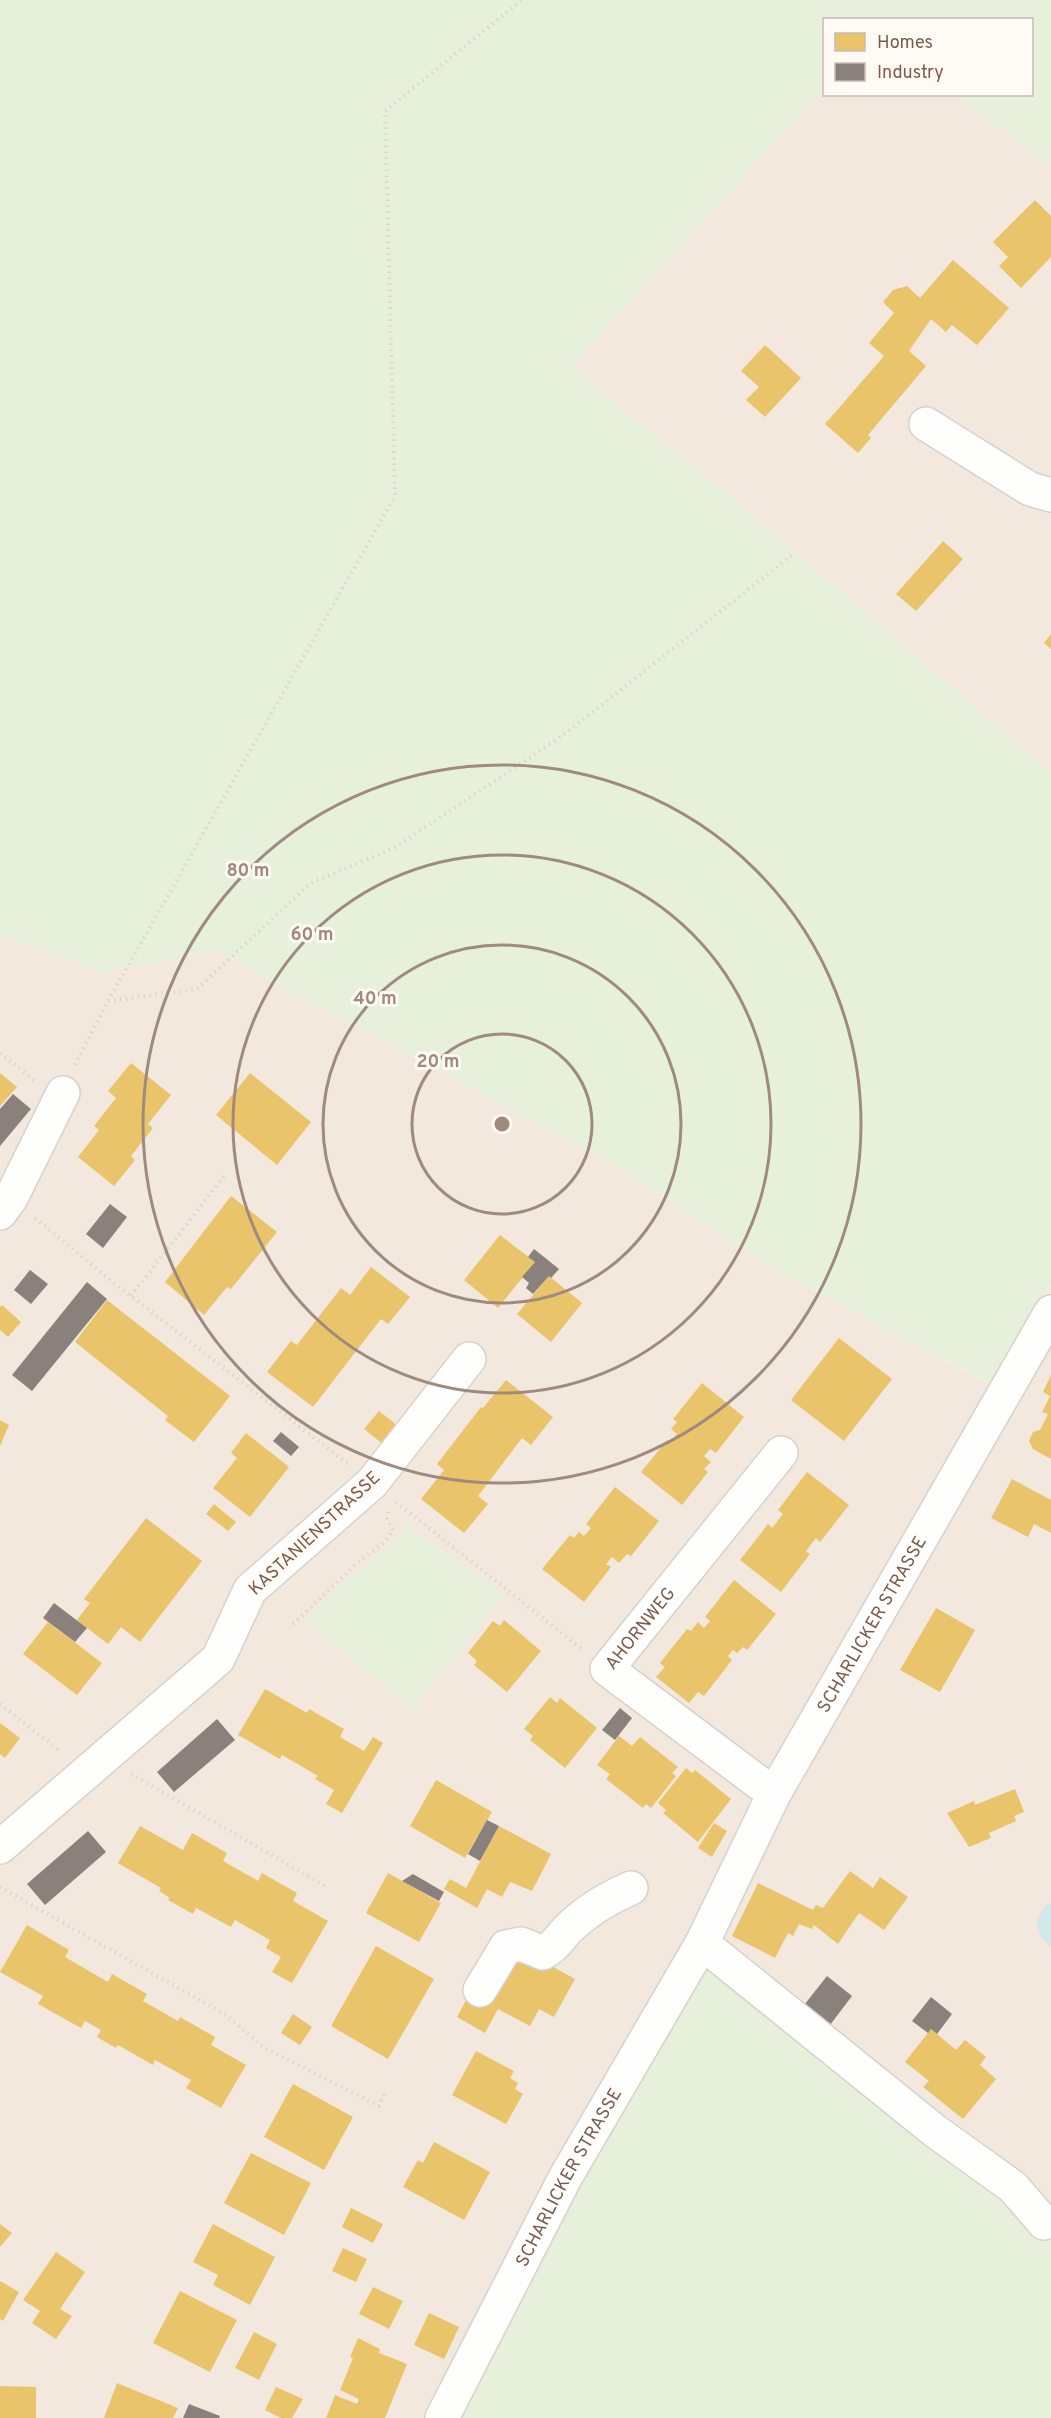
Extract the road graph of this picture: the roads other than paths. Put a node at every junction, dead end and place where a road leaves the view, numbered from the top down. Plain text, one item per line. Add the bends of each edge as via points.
1 (926, 424) dead end
2 (1051, 495) edge
3 (61, 1096) road end
4 (5, 1205) edge
5 (1048, 1324) edge
6 (469, 1359) dead end
7 (782, 1453) dead end
8 (774, 1794) junction
9 (0, 1847) edge
10 (631, 1888) dead end
11 (702, 1943) junction
12 (480, 1990) dead end
13 (1044, 2223) dead end
14 (442, 2418) edge

1 - 2 street via 1030,489
3 - 4 street
5 - 8 street, SCHARLICKER STRASSE
6 - 9 street, KASTANIENSTRASSE via 372,1483 250,1590 218,1659
7 - 8 street, AHORNWEG via 607,1669
8 - 11 street, SCHARLICKER STRASSE
10 - 12 street via 598,1903 552,1949 543,1953 521,1944 506,1947
11 - 13 street via 935,2132 1013,2187
11 - 14 street, SCHARLICKER STRASSE via 565,2178

